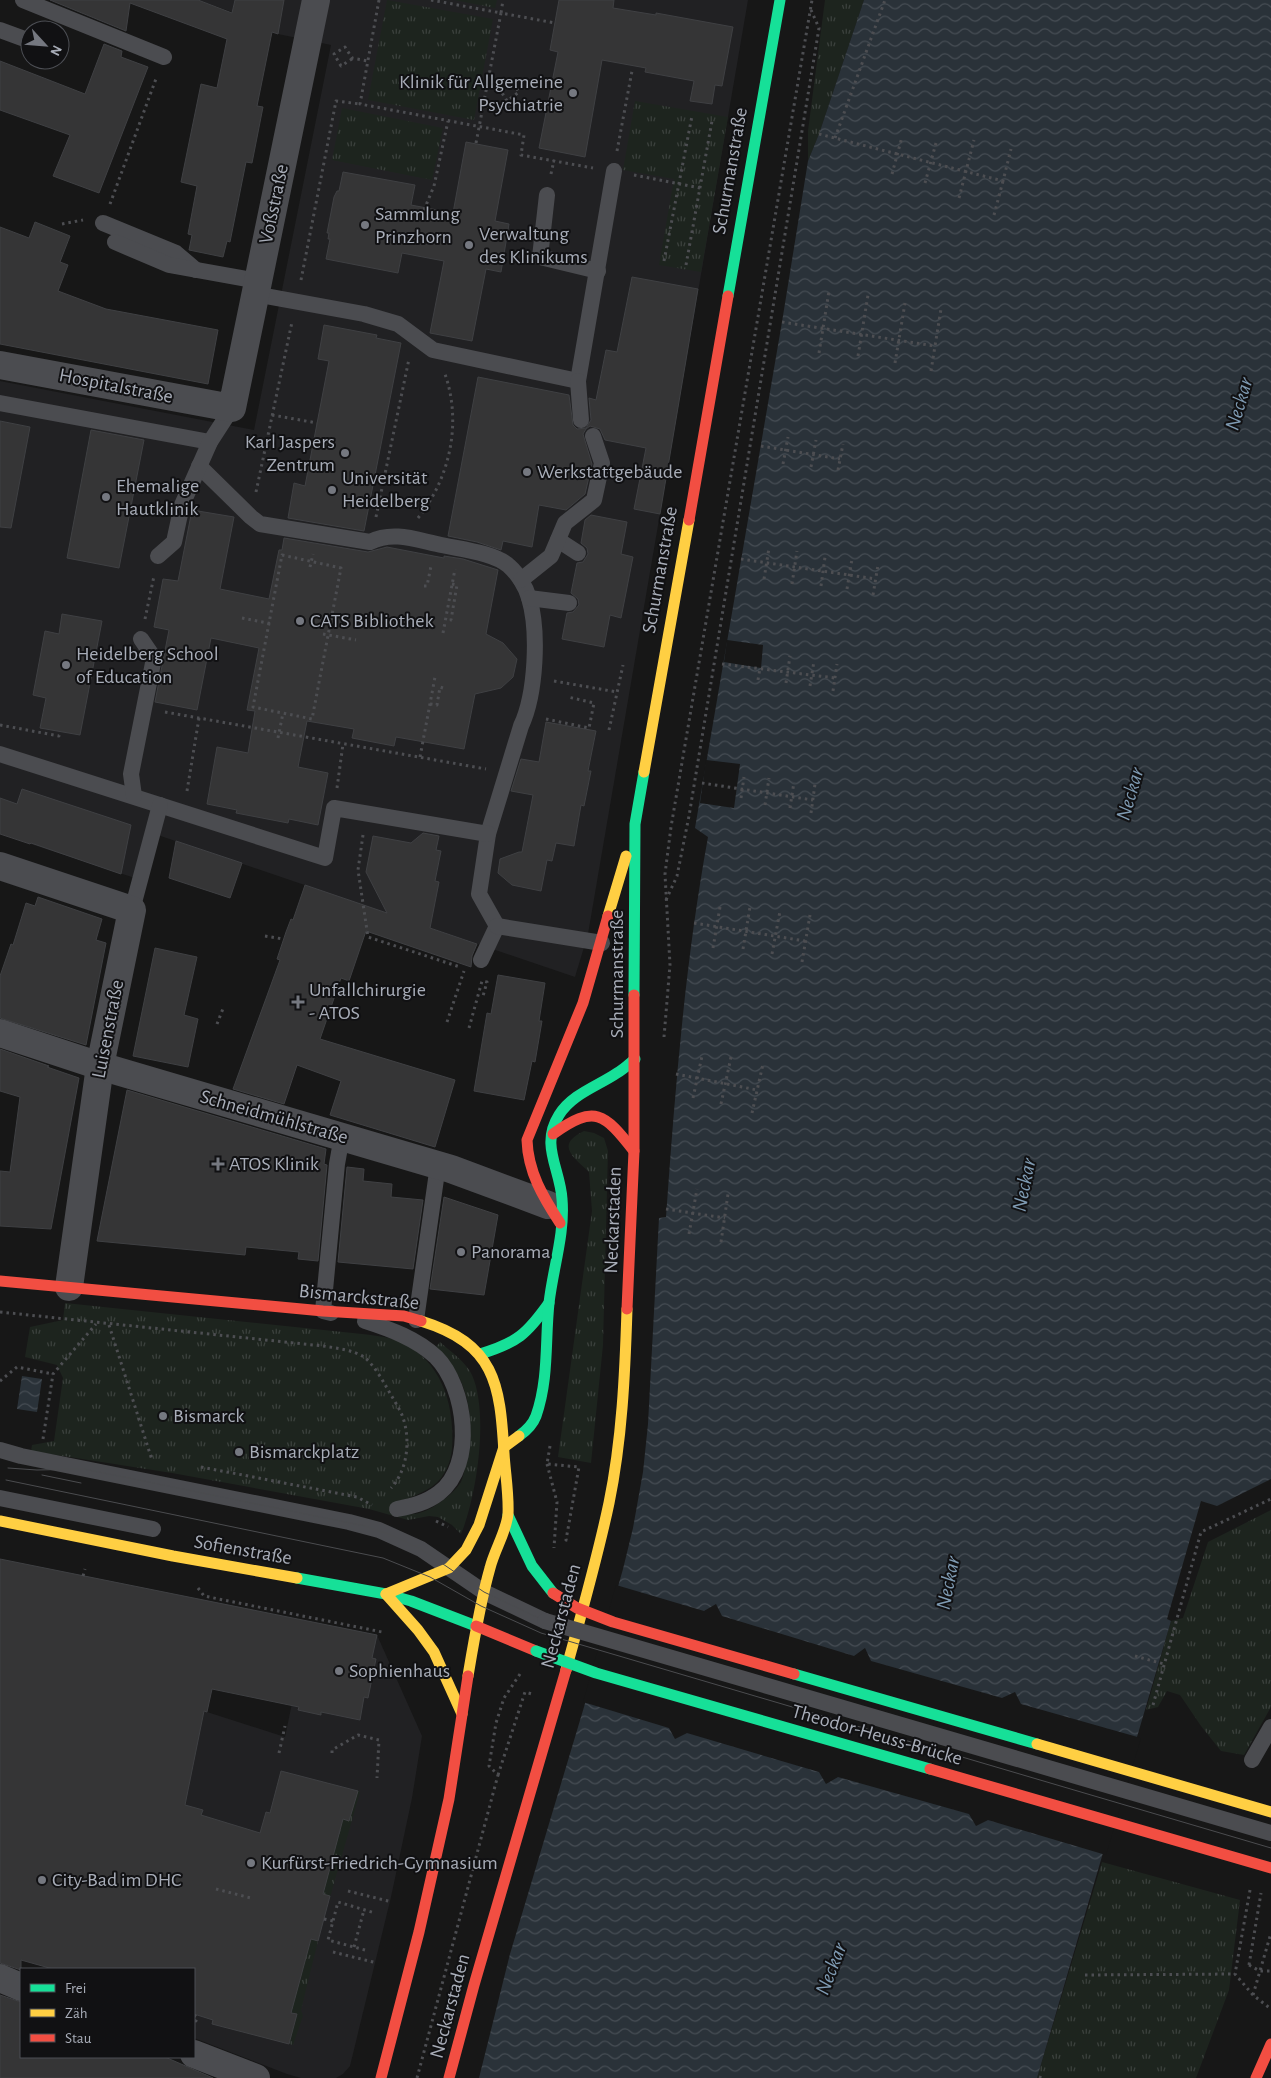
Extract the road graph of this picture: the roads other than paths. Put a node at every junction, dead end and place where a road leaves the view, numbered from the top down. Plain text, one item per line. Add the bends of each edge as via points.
1 (23, 0) edge
2 (316, 0) edge
3 (780, 0) edge
4 (0, 30) edge
5 (20, 37) edge
6 (164, 57) road end
7 (614, 171) road end
8 (548, 195) dead end
9 (103, 223) road end
10 (115, 242) dead end
11 (196, 270) junction
12 (598, 271) junction
13 (256, 288) junction
14 (0, 365) edge
15 (578, 381) junction
16 (0, 403) edge
17 (232, 408) junction
18 (581, 420) dead end
19 (593, 436) dead end
20 (210, 442) junction
21 (199, 466) junction
22 (558, 540) junction
23 (578, 553) dead end
24 (158, 556) road end
25 (521, 580) junction
26 (529, 598) junction
27 (569, 603) dead end
28 (141, 639) road end
29 (0, 754) edge
30 (134, 796) junction
31 (160, 805) junction
32 (635, 824) junction
33 (488, 834) junction
34 (0, 866) edge
35 (132, 910) junction
36 (497, 926) junction
37 (602, 943) junction
38 (481, 960) road end
39 (0, 1033) edge
40 (102, 1059) junction
41 (635, 1059) junction
42 (552, 1135) junction
43 (342, 1136) junction
44 (634, 1151) junction
45 (438, 1165) junction
46 (555, 1216) junction
47 (0, 1281) edge
48 (69, 1287) junction
49 (549, 1303) junction
50 (324, 1311) junction
51 (416, 1320) junction
52 (480, 1354) junction
53 (504, 1447) junction
54 (0, 1450) edge
55 (0, 1498) edge
56 (396, 1509) dead end
57 (508, 1515) junction
58 (0, 1521) edge
59 (153, 1529) dead end
60 (449, 1568) junction
61 (484, 1592) junction
62 (553, 1593) joint
63 (386, 1594) junction
64 (476, 1626) junction
65 (462, 1714) junction
66 (1271, 1727) edge
67 (1252, 1760) dead end
68 (1271, 1812) edge
69 (1271, 1833) edge
70 (1271, 1868) edge
71 (0, 1978) edge
72 (20, 1987) edge
73 (1271, 2044) edge
74 (195, 2054) edge
75 (256, 2078) edge
76 (381, 2078) edge
77 (449, 2078) edge
78 (1256, 2078) edge

1 - 6 lane
2 - 13 street, Voßstraße
3 - 32 main road, Schurmanstraße
4 - 5 lane
7 - 12 lane
8 - 12 lane via 540,257
9 - 11 lane via 176,253
10 - 11 lane via 169,265
11 - 13 lane
12 - 15 lane
13 - 15 lane via 398,324 433,350
13 - 17 street, Voßstraße
14 - 17 street, Hospitalstraße
15 - 18 lane
16 - 20 lane
17 - 20 lane
19 - 22 lane via 602,463 594,500 564,523
20 - 21 lane
21 - 24 lane via 182,505 174,542
21 - 25 lane via 250,518 260,524 370,542 382,536 404,536 493,557 508,565
22 - 23 lane
22 - 25 lane via 551,556
25 - 26 lane
26 - 27 lane
26 - 33 lane via 534,630 532,677 525,716
28 - 30 lane via 154,658 131,774
29 - 30 lane
30 - 31 lane
31 - 33 lane via 325,858 334,808
31 - 35 lane
32 - 37 main road
32 - 41 main road, Schurmanstraße
33 - 36 lane via 479,894
34 - 35 street
35 - 40 street, Luisenstraße
36 - 37 lane
36 - 38 lane
37 - 46 main road via 583,1003 527,1140 532,1170
39 - 40 street, Schneidmühlstraße
40 - 43 street, Schneidmühlstraße
40 - 48 street, Luisenstraße
41 - 42 main road via 571,1102 559,1115
41 - 44 main road, Schurmanstraße
42 - 44 main road via 579,1117 601,1116 615,1125
42 - 46 main road via 550,1150 562,1197
43 - 45 street, Schneidmühlstraße
43 - 50 lane
44 - 77 main road, Neckarstaden via 626,1342 609,1502 592,1575
45 - 46 street, Schneidmühlstraße via 511,1190
45 - 51 lane
46 - 49 main road
47 - 48 main road, Bismarckstraße
48 - 50 main road, Bismarckstraße
49 - 52 main road via 531,1329 516,1342
49 - 53 main road via 546,1368 540,1404 527,1430
50 - 51 main road, Bismarckstraße via 385,1314
50 - 56 lane via 368,1322 419,1343 437,1359 459,1402 463,1443 452,1478 440,1493 419,1505
51 - 52 main road, Bismarckstraße via 434,1325
52 - 53 main road, Bismarckstraße via 498,1391
53 - 57 main road, Bismarckstraße
53 - 60 main road via 472,1540
54 - 60 lane via 365,1526 421,1549
55 - 59 lane
57 - 61 main road
57 - 62 main road, Bismarckstraße via 534,1569
58 - 63 main road, Sofienstraße
60 - 61 lane
60 - 63 main road
61 - 64 main road
61 - 69 lane, bridge via 545,1621
62 - 68 main road, Theodor-Heuss-Brücke, bridge via 577,1608 613,1622
63 - 64 main road, Sofienstraße
63 - 65 main road via 434,1652
64 - 65 main road
64 - 70 main road, Theodor-Heuss-Brücke, bridge via 596,1673
65 - 76 main road via 449,1799
66 - 67 lane
71 - 72 street
73 - 78 main road
74 - 75 street

